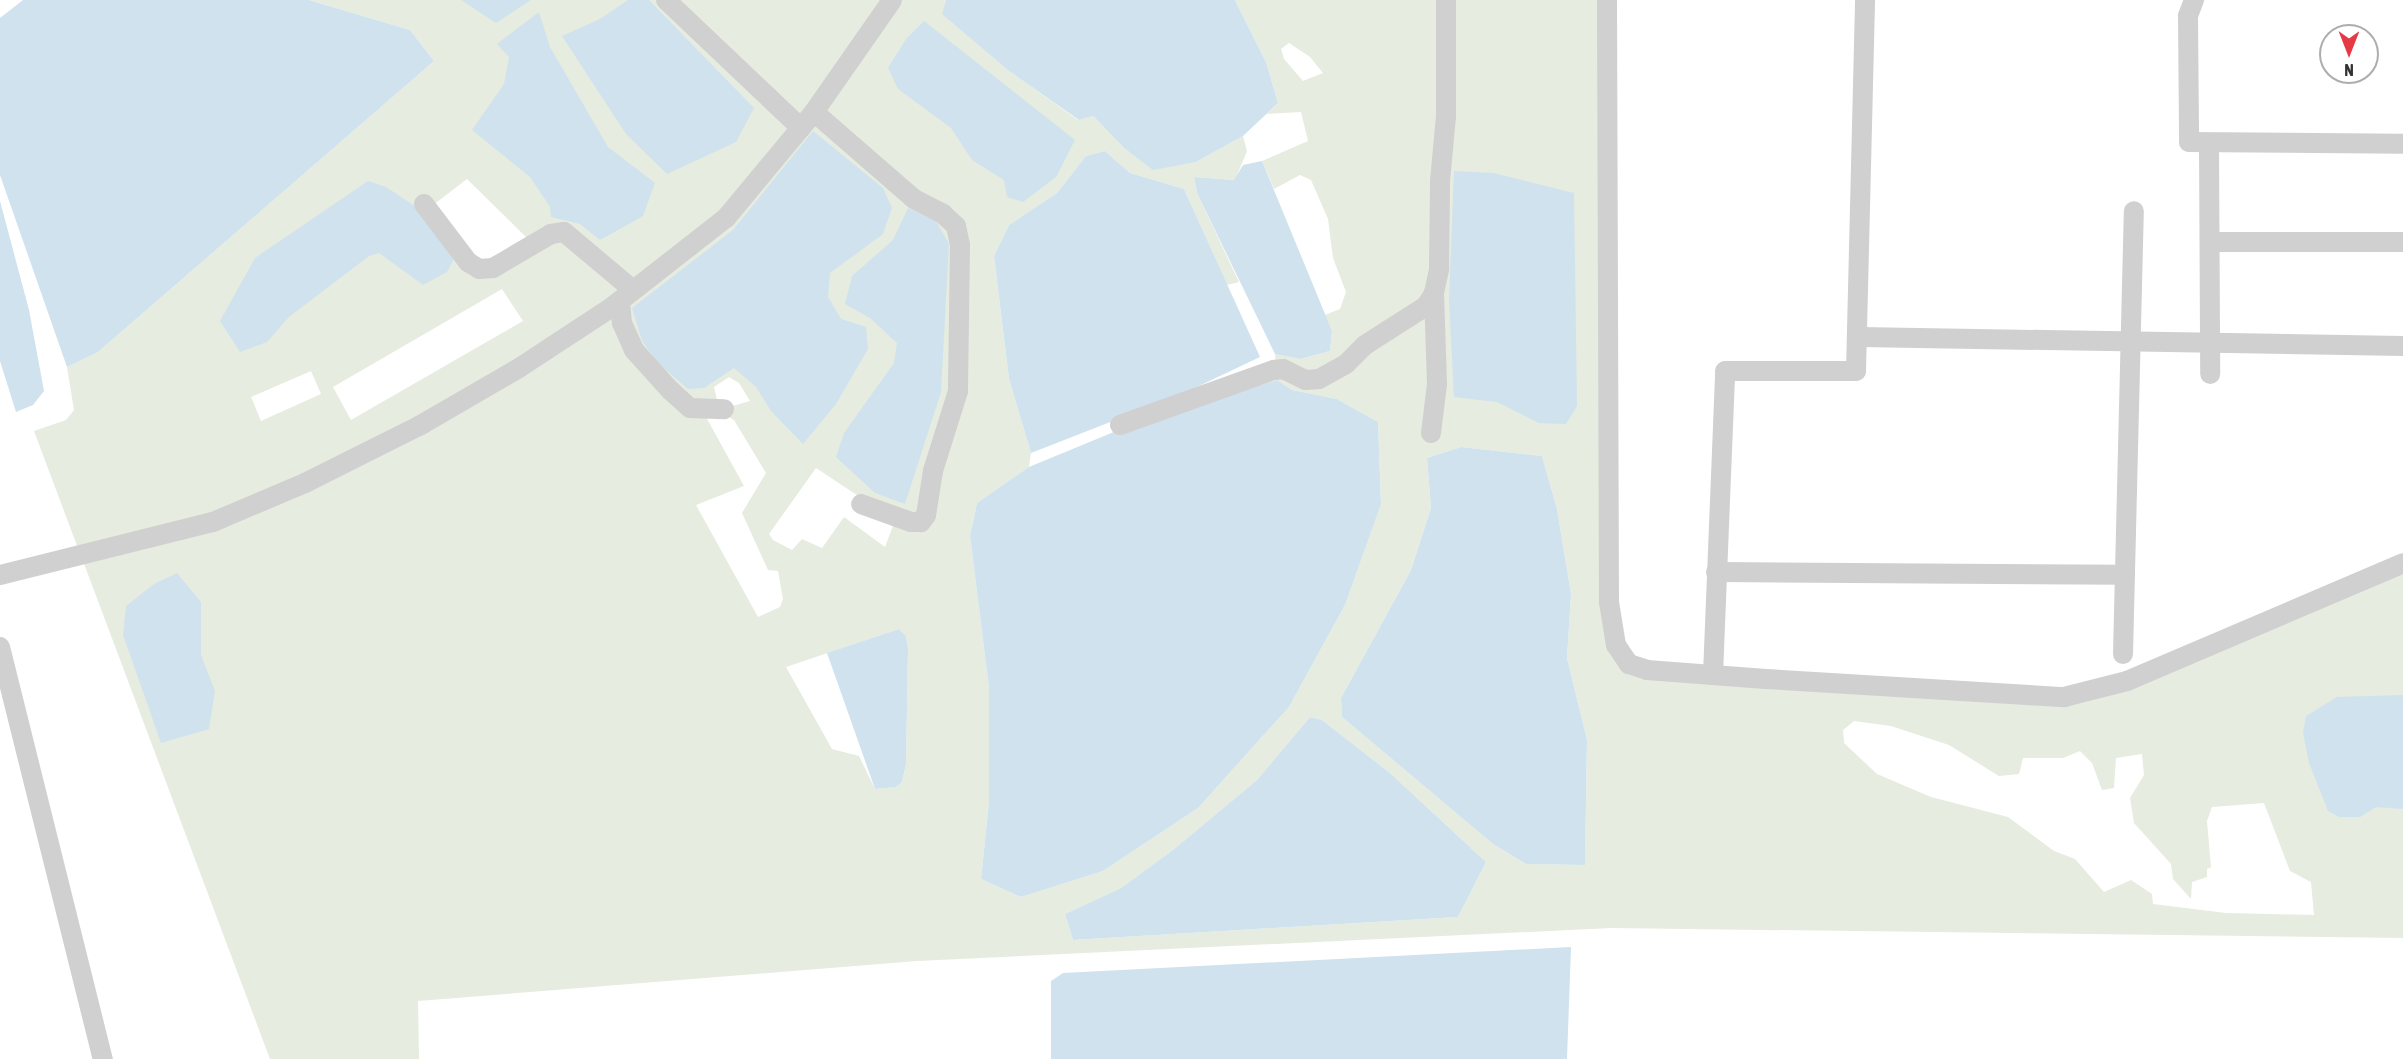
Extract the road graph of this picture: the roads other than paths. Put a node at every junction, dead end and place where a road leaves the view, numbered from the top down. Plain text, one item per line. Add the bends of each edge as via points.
1 (666, 0) edge
2 (892, 0) edge
3 (1446, 0) edge
4 (1607, 0) edge
5 (1865, 0) edge
6 (2194, 0) edge
7 (814, 112) junction
8 (801, 128) junction
9 (2403, 144) edge
10 (2209, 145) junction
11 (424, 204) dead end
12 (2134, 211) dead end
13 (2210, 242) junction
14 (2403, 242) edge
15 (1434, 293) junction
16 (627, 295) junction
17 (1860, 337) junction
18 (2131, 342) junction
19 (2210, 343) junction
20 (2403, 346) edge
21 (2210, 374) dead end
22 (724, 409) dead end
23 (1120, 425) dead end
24 (1431, 433) dead end
25 (861, 504) dead end
26 (2403, 563) edge
27 (1716, 572) junction
28 (0, 575) edge
29 (2125, 575) junction
30 (0, 647) edge
31 (2123, 654) dead end
32 (1713, 675) junction
33 (103, 1059) edge

1 - 8 street
2 - 7 street
3 - 15 street via 1446,116
4 - 32 street via 1610,602 1616,645 1629,664 1638,667
5 - 17 street
6 - 10 street via 2188,16 2186,133 2194,145
7 - 8 street
7 - 25 street via 914,199 943,214 956,226 960,245 958,391 933,471 926,515 921,522 911,522
8 - 16 street via 726,218
9 - 10 street
10 - 13 street
11 - 16 street via 468,262 479,269 493,268 551,234 564,232
12 - 18 street
13 - 14 street
13 - 19 street
15 - 23 street via 1414,316 1319,379 1306,380 1283,369 1274,370
15 - 24 street via 1437,384
16 - 22 street via 622,323 634,350 690,408
16 - 28 street via 519,368 419,426 305,483 213,522
17 - 18 street
17 - 27 street via 1856,372 1725,371
18 - 19 street
18 - 29 street
19 - 20 street
19 - 21 street
26 - 32 street via 2127,681 2064,697
27 - 29 street
27 - 32 street
29 - 31 street
30 - 33 street

